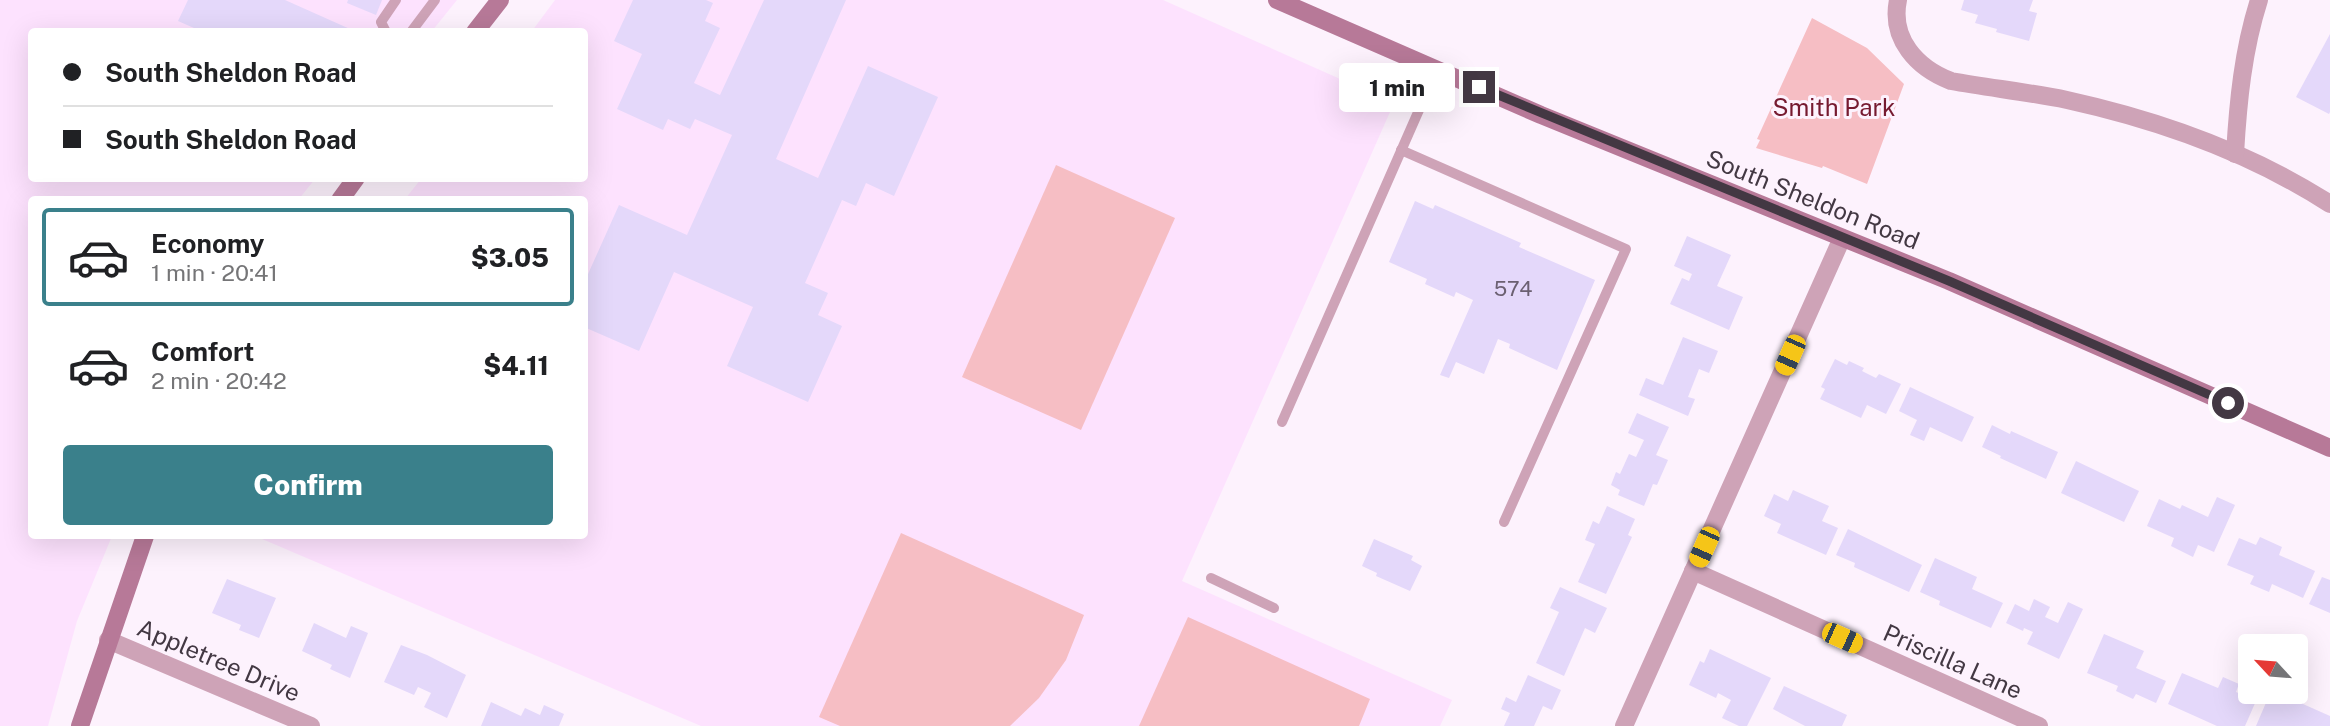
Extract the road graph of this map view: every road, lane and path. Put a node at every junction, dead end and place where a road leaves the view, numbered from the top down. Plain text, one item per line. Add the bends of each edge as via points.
1 (396, 0) edge
2 (435, 0) edge
3 (500, 0) edge
4 (1277, 0) edge
5 (1898, 0) edge
6 (2259, 0) edge
7 (384, 28) edge
8 (414, 28) edge
9 (478, 28) edge
10 (1437, 69) junction
11 (1401, 150) junction
12 (2235, 154) junction
13 (2330, 204) edge
14 (1842, 238) junction
15 (1282, 422) dead end
16 (2330, 448) edge
17 (1504, 522) dead end
18 (144, 539) edge
19 (1693, 571) junction
20 (1211, 578) dead end
21 (1274, 608) dead end
22 (108, 640) junction
23 (80, 726) edge
24 (311, 726) edge
25 (1624, 726) edge
26 (2039, 726) edge

1 - 7 lane via 381,22
2 - 8 lane
3 - 9 main road
4 - 10 main road, South Sheldon Road
5 - 12 street via 1903,41 1920,65 1934,75 2127,115
6 - 12 street via 2241,78
10 - 11 lane
10 - 14 main road, South Sheldon Road
11 - 15 lane
11 - 17 lane via 1626,250
12 - 13 street
14 - 16 main road, South Sheldon Road
14 - 19 street
18 - 22 main road
19 - 25 street
19 - 26 street, Priscilla Lane
20 - 21 lane
22 - 23 main road
22 - 24 street, Appletree Drive

